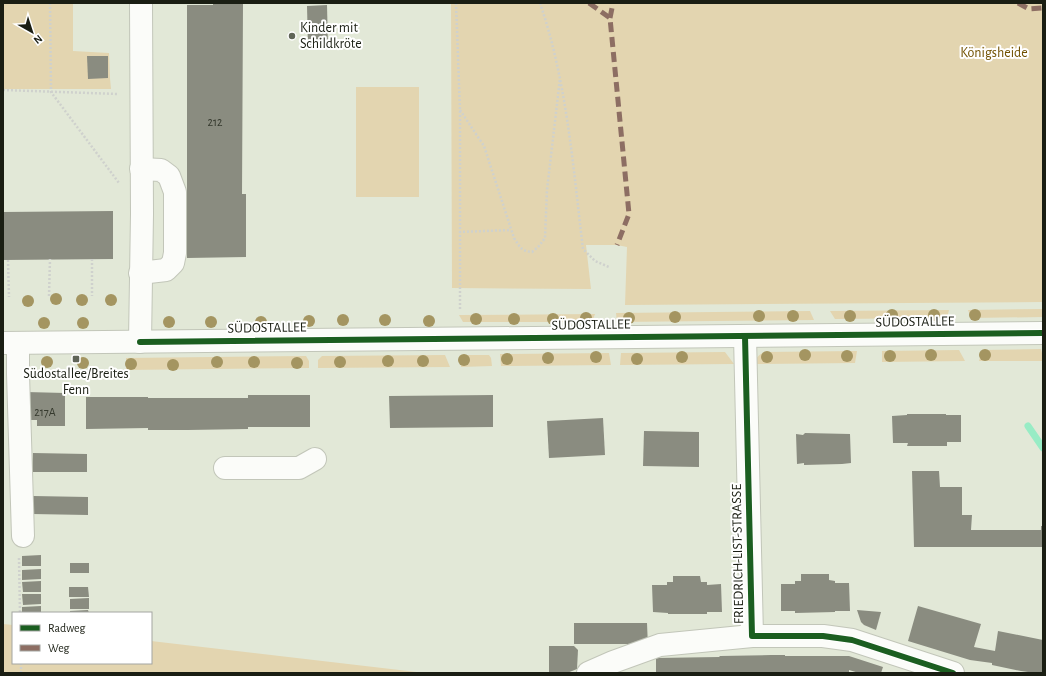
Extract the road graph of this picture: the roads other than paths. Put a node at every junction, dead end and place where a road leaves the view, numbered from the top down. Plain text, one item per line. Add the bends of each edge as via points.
1 (141, 3) edge
2 (142, 169) junction
3 (140, 273) junction
4 (1043, 333) edge
5 (745, 336) junction
6 (140, 342) junction
7 (10, 343) edge
8 (315, 459) dead end
9 (225, 468) dead end
10 (23, 536) road end
11 (752, 636) junction
12 (588, 673) edge
13 (953, 673) edge

1 - 2 street
2 - 3 street
2 - 3 street via 161,170 169,176 175,192 175,253 173,263 166,270
3 - 6 street
4 - 5 street, SÜDOSTALLEE
5 - 6 street, SÜDOSTALLEE
5 - 11 street, FRIEDRICH-LIST-STRASSE
6 - 7 street, SÜDOSTALLEE
7 - 10 street via 18,382
8 - 9 street via 299,468
11 - 12 street, FRIEDRICH-LIST-STRASSE via 660,645
11 - 13 street, FRIEDRICH-LIST-STRASSE via 823,636 852,640

